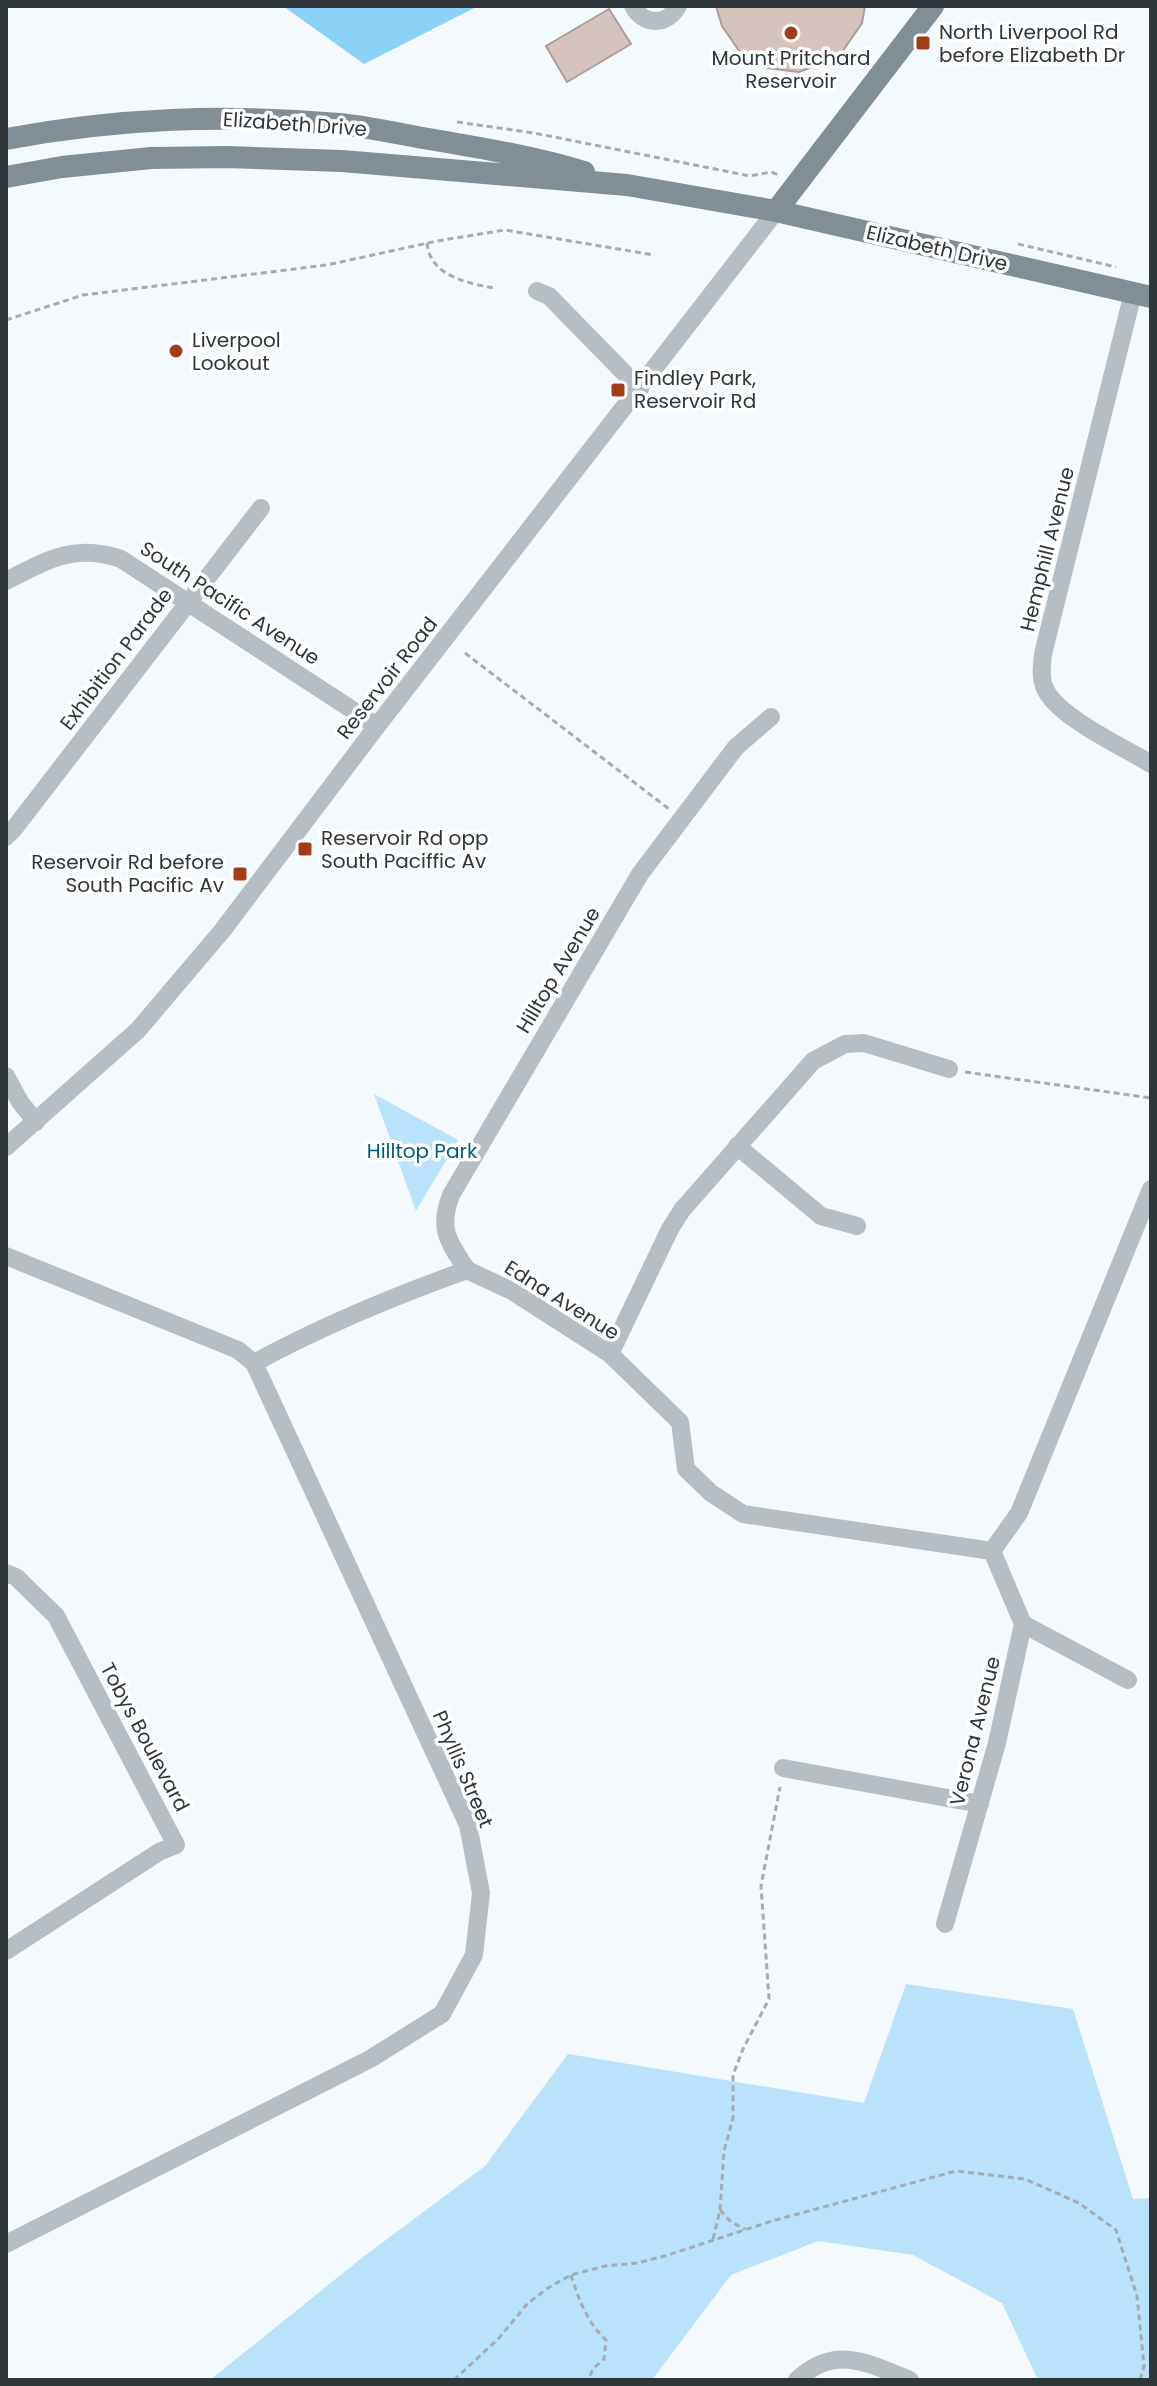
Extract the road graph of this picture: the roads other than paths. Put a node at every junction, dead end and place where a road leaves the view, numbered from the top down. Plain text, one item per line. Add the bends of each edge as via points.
1 (633, 6) edge
2 (678, 6) edge
3 (933, 6) edge
4 (6, 139) edge
5 (6, 177) edge
6 (627, 185) junction
7 (776, 211) junction
8 (537, 291) dead end
9 (1142, 295) edge
10 (640, 389) junction
11 (261, 508) dead end
12 (6, 581) edge
13 (188, 602) junction
14 (771, 717) dead end
15 (377, 726) junction
16 (1151, 764) edge
17 (6, 837) edge
18 (949, 1069) road end
19 (6, 1076) edge
20 (36, 1122) junction
21 (737, 1146) junction
22 (6, 1147) edge
23 (1151, 1189) edge
24 (857, 1226) dead end
25 (6, 1256) edge
26 (467, 1270) junction
27 (610, 1354) junction
28 (254, 1363) junction
29 (992, 1551) junction
30 (6, 1573) edge
31 (1023, 1624) junction
32 (1128, 1680) dead end
33 (783, 1768) road end
34 (980, 1804) junction
35 (945, 1924) dead end
36 (6, 1951) edge
37 (6, 2244) edge
38 (797, 2380) edge
39 (910, 2380) edge

1 - 2 street via 653,22 668,19
3 - 7 main road
4 - 6 main road, Elizabeth Drive via 166,118 342,124 540,158
5 - 6 main road, Elizabeth Drive via 151,158 227,157 342,161
6 - 7 main road, Elizabeth Drive
7 - 9 main road, Elizabeth Drive
7 - 10 street, Reservoir Road
8 - 10 street via 549,296
9 - 16 street, Hemphill Avenue via 1041,673 1052,701
10 - 15 street, Reservoir Road
11 - 13 street, Exhibition Parade
12 - 13 street, South Pacific Avenue via 63,554 102,552
13 - 15 street, South Pacific Avenue
13 - 17 street, Exhibition Parade
14 - 26 street, Hilltop Avenue via 736,747 640,874 451,1195 445,1234
15 - 20 street, Reservoir Road via 184,978 138,1030
18 - 21 street via 864,1043 845,1044 813,1061
19 - 20 street
20 - 22 street, Reservoir Road
21 - 24 street via 821,1216
21 - 27 street via 670,1229
23 - 29 street via 1019,1513
25 - 28 street via 238,1350
26 - 27 street, Edna Avenue via 512,1291
26 - 28 street via 314,1331
27 - 29 street, Edna Avenue via 680,1422 686,1469 743,1514
28 - 37 street, Phyllis Street via 468,1825 481,1893 474,1955 442,2014 370,2059
29 - 31 street
30 - 36 street, Tobys Boulevard via 56,1616 176,1845
31 - 32 street
31 - 34 street, Verona Avenue
33 - 34 street
34 - 35 street, Verona Avenue
38 - 39 street via 822,2361 840,2359

